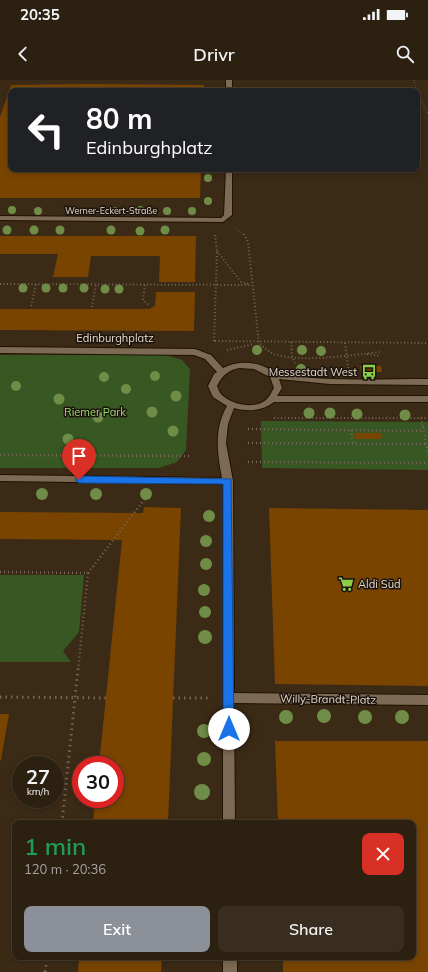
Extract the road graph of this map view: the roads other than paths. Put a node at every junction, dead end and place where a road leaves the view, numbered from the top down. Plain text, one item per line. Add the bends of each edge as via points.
1 (229, 172) edge
2 (0, 218) edge
3 (0, 350) edge
4 (222, 372) junction
5 (274, 376) junction
6 (428, 382) edge
7 (273, 399) junction
8 (428, 399) edge
9 (231, 406) junction
10 (0, 478) edge
11 (228, 481) junction
12 (228, 698) junction
13 (428, 700) edge
14 (229, 820) edge
15 (230, 960) edge
16 (230, 972) edge

1 - 2 street, Werner-Eckert-Straße via 228,215 223,220
3 - 4 street, Edinburghplatz via 195,352 208,357
4 - 5 street via 234,366 251,366
4 - 9 street via 214,379 213,388 217,397
5 - 6 street via 330,381
5 - 7 street via 278,388
7 - 8 street
7 - 9 street via 258,406
9 - 11 street via 222,428 221,454
10 - 11 street
11 - 12 street
12 - 13 street, Willy-Brandt-Platz
12 - 14 street
15 - 16 street

